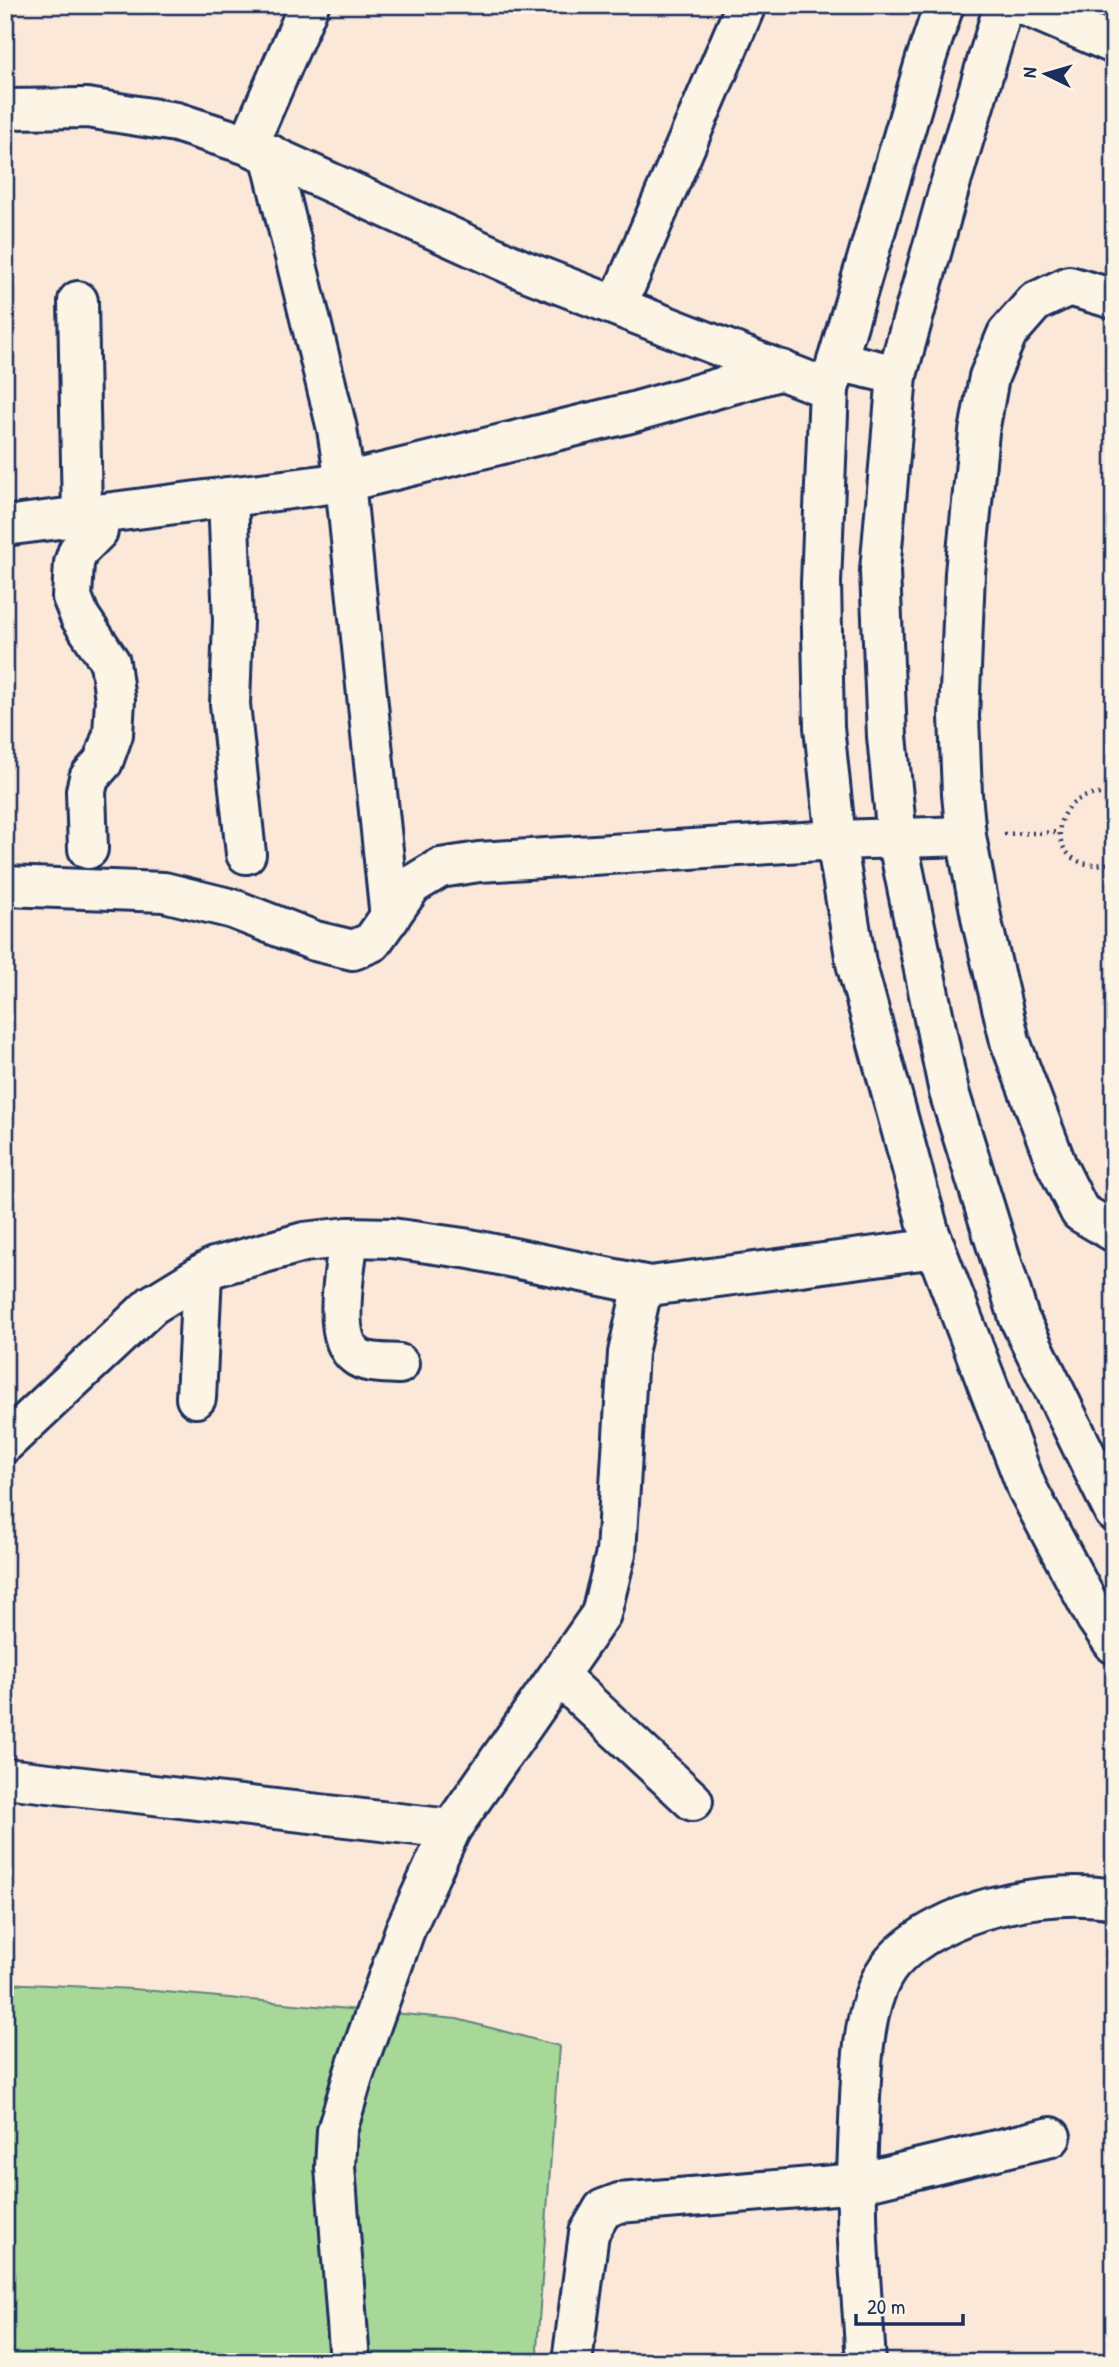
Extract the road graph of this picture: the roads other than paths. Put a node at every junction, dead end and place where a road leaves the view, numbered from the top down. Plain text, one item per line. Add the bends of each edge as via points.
1 (309, 5) edge
2 (746, 5) edge
3 (944, 5) edge
4 (1004, 5) edge
5 (1023, 5) edge
6 (1114, 44) edge
7 (5, 109) edge
8 (259, 149) junction
9 (1114, 299) edge
10 (78, 301) dead end
11 (617, 306) junction
12 (782, 370) junction
13 (833, 375) junction
14 (897, 375) junction
15 (345, 482) junction
16 (228, 497) junction
17 (91, 515) junction
18 (5, 526) edge
19 (966, 835) junction
20 (897, 838) junction
21 (836, 840) junction
22 (88, 849) dead end
23 (246, 854) dead end
24 (5, 886) edge
25 (390, 918) junction
26 (1114, 1232) edge
27 (349, 1237) junction
28 (936, 1248) junction
29 (202, 1274) junction
30 (650, 1286) junction
31 (1019, 1318) junction
32 (971, 1341) junction
33 (399, 1364) dead end
34 (196, 1398) dead end
35 (5, 1443) edge
36 (1114, 1512) edge
37 (1114, 1644) edge
38 (559, 1676) junction
39 (5, 1778) edge
40 (693, 1801) dead end
41 (451, 1829) junction
42 (1114, 1899) edge
43 (1051, 2137) dead end
44 (858, 2183) junction
45 (350, 2362) edge
46 (572, 2362) edge
47 (866, 2362) edge

1 - 8 street
2 - 11 street
3 - 13 street
4 - 14 street
5 - 6 street
7 - 8 street via 87,108 176,122
8 - 11 street via 523,270
8 - 15 street via 337,429
9 - 19 street via 1069,286 1035,302 1007,334 989,377 965,573 958,716
10 - 17 street
11 - 12 street
12 - 13 street
12 - 15 street
13 - 14 street
13 - 21 street via 822,596 824,727
14 - 20 street via 880,571
15 - 16 street
15 - 25 street
16 - 17 street
16 - 23 street via 233,621 230,704
17 - 18 street
17 - 22 street via 98,531 78,551 72,597 110,662 115,700 113,734 86,792
19 - 20 street
19 - 26 street via 1010,1041 1056,1166 1080,1212
20 - 21 street
20 - 31 street via 949,1092
21 - 25 street via 440,868 412,885
21 - 28 street via 856,963
24 - 25 street via 164,892 233,909 315,941 353,950 372,942
27 - 29 street via 304,1242
27 - 30 street via 470,1249
27 - 33 street via 341,1323 347,1346 356,1356
28 - 30 street
28 - 32 street
29 - 34 street
29 - 35 street via 152,1305
30 - 38 street via 640,1298 628,1353 616,1553 601,1614
31 - 32 street
31 - 36 street
32 - 37 street via 1027,1488
38 - 40 street
38 - 41 street
39 - 41 street
41 - 45 street via 405,1930 337,2132 335,2167
42 - 44 street via 1061,1895 967,1914 919,1940 891,1964 870,2004 861,2071
43 - 44 street
44 - 46 street via 619,2203 603,2209 589,2233
44 - 47 street

